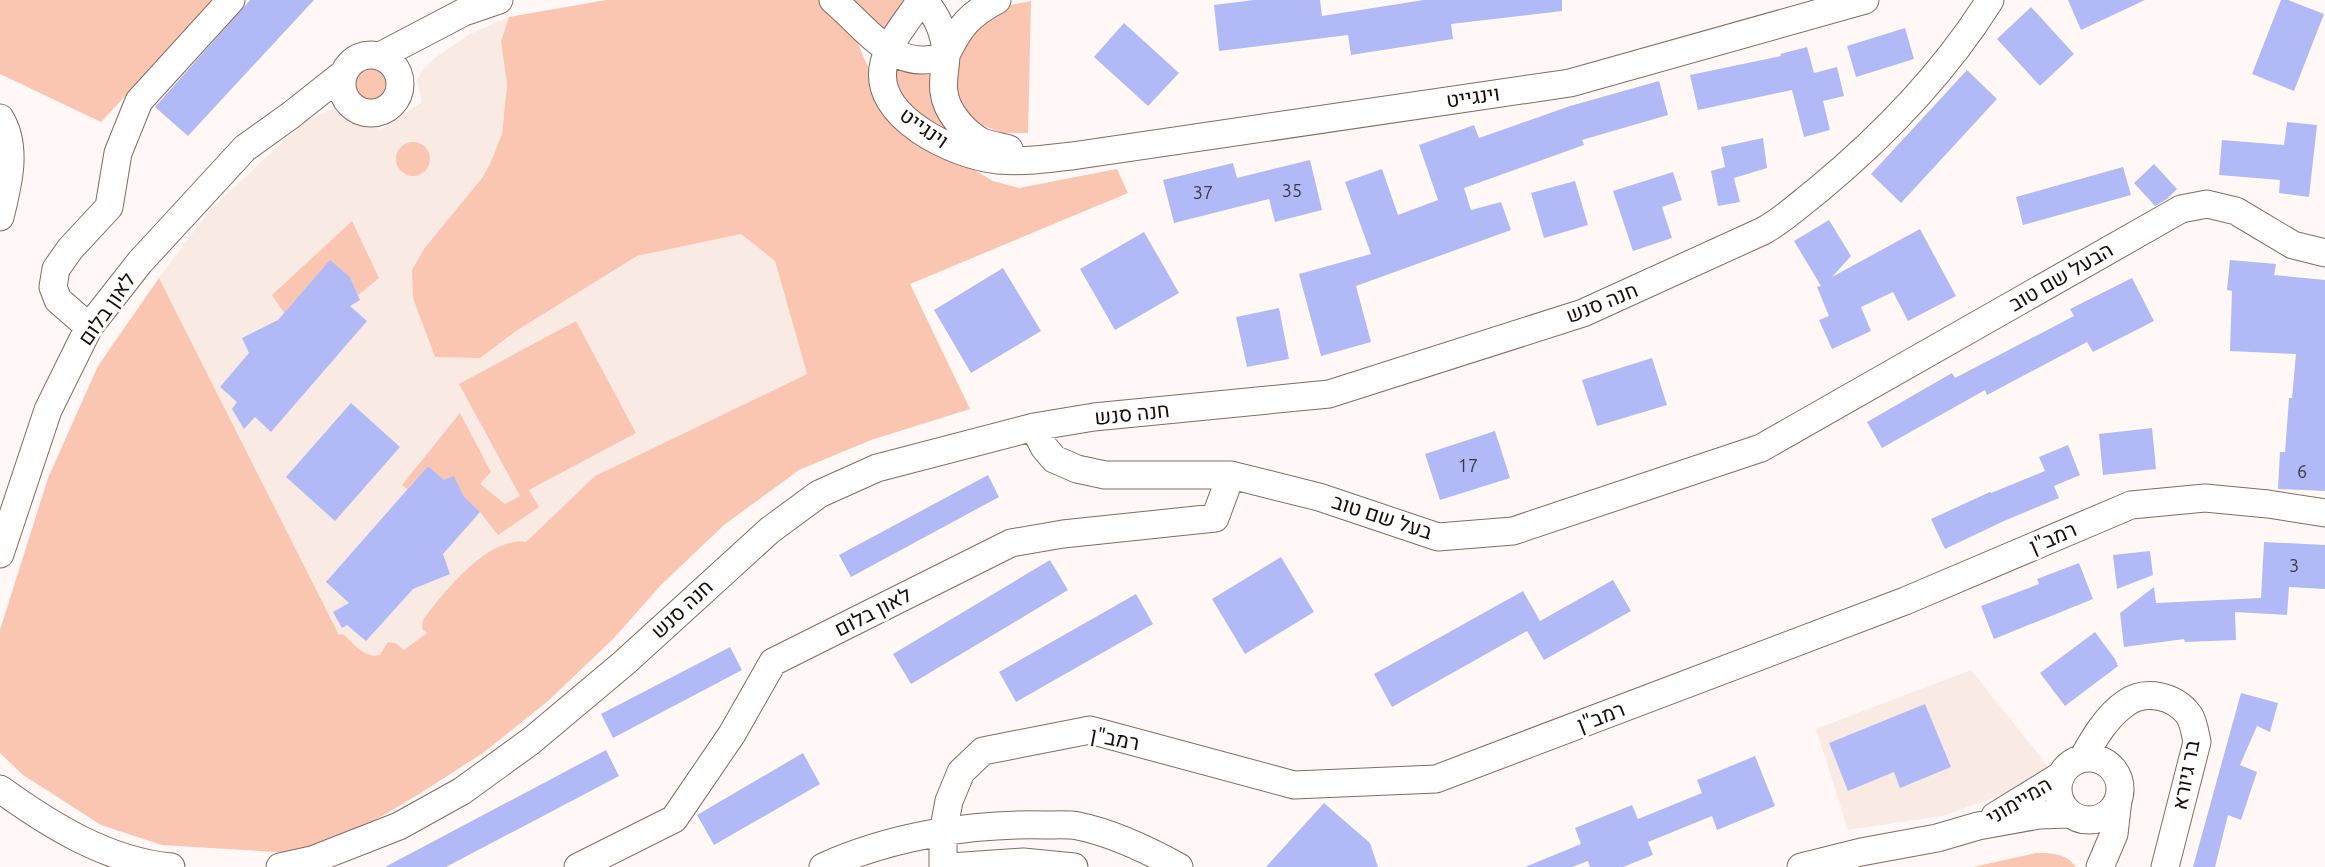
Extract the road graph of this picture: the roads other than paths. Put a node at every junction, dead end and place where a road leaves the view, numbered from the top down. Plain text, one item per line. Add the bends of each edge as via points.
1 (231, 0) edge
2 (499, 0) edge
3 (832, 0) edge
4 (922, 0) edge
5 (997, 0) edge
6 (1865, 0) edge
7 (1990, 0) edge
8 (447, 21) junction
9 (889, 49) junction
10 (946, 55) junction
11 (380, 56) junction
12 (344, 73) junction
13 (400, 81) junction
14 (351, 105) junction
15 (291, 115) junction
16 (0, 118) edge
17 (1072, 156) junction
18 (0, 217) edge
19 (2325, 253) edge
20 (89, 327) junction
21 (1805, 423) joint
22 (1034, 427) junction
23 (1231, 475) junction
24 (2325, 513) edge
25 (0, 554) edge
26 (2127, 702) junction
27 (2083, 758) junction
28 (2110, 765) junction
29 (2060, 776) junction
30 (0, 789) edge
31 (2118, 800) junction
32 (0, 809) edge
33 (2074, 816) junction
34 (38, 817) junction
35 (1978, 826) junction
36 (943, 833) junction
37 (1937, 838) junction
38 (1855, 859) edge
39 (171, 867) edge
40 (280, 867) edge
41 (578, 867) edge
42 (823, 867) edge
43 (943, 867) edge
44 (950, 867) edge
45 (1074, 867) edge
46 (1179, 867) edge
47 (1801, 867) edge
48 (1886, 867) edge
49 (2100, 867) edge
50 (2165, 867) edge

1 - 20 street via 139,101 118,153 109,207 56,269 53,287 58,300
2 - 8 street
3 - 9 street
4 - 9 street, וינגייט
4 - 10 street via 937,18
5 - 10 street via 965,21
6 - 17 street, וינגייט via 1570,83
7 - 22 street, חנה סנש via 1966,38 1914,98 1847,166 1777,224 1605,304 1329,394 1095,417
8 - 11 street
8 - 13 street via 422,48
9 - 10 street via 915,61
9 - 17 street, וינגייט via 882,81 887,99 903,116 947,146 969,156 998,160
10 - 17 street, וינגייט via 944,92 958,121 970,134 1010,149
11 - 12 street via 359,57
11 - 13 street via 394,66
12 - 14 street via 343,90
12 - 15 street, לאון בלום
13 - 14 street via 396,100 383,111 367,113
14 - 15 street, לאון בלום
15 - 20 street, לאון בלום via 245,148 140,262
16 - 18 street via 10,152
19 - 21 street, הבעל שם טוב via 2293,245 2236,211 2207,204 2181,209
20 - 25 street, לאון בלום via 48,410
21 - 23 street, בעל שם טוב via 1761,448 1513,531 1438,537 1319,497
22 - 23 street, בעל שם טוב via 1054,459 1077,469 1106,475
22 - 40 street, חנה סנש via 877,468 819,494 770,530 565,713 462,791 399,826 312,860
23 - 41 street, לאון בלום via 1215,518 1011,543 773,662 732,734 674,819
24 - 36 street, רמב"ן via 2205,498 2131,505 1905,601 1436,779 1294,785 1090,730 983,751 961,772 949,801
26 - 27 street via 2109,719
26 - 28 street via 2109,737
26 - 50 street, בר גיורא via 2147,696 2167,698 2180,705 2195,728 2194,756
27 - 28 street via 2093,757
27 - 29 street via 2073,761
28 - 31 street via 2120,781
29 - 33 street via 2058,797
29 - 35 street, המיימוני
30 - 34 street
31 - 33 street via 2114,808 2098,819 2088,821
31 - 49 street via 2114,834
32 - 34 street
33 - 35 street, המיימוני via 2039,815
33 - 49 street via 2092,835
34 - 39 street via 82,840 144,864
35 - 37 street, המיימוני
36 - 42 street via 895,843
36 - 43 street, רמב"ן
36 - 46 street via 1025,824 1077,825 1145,849
37 - 38 street, המיימוני
37 - 48 street, המיימוני
38 - 47 street, המיימוני
44 - 45 street via 1023,862

